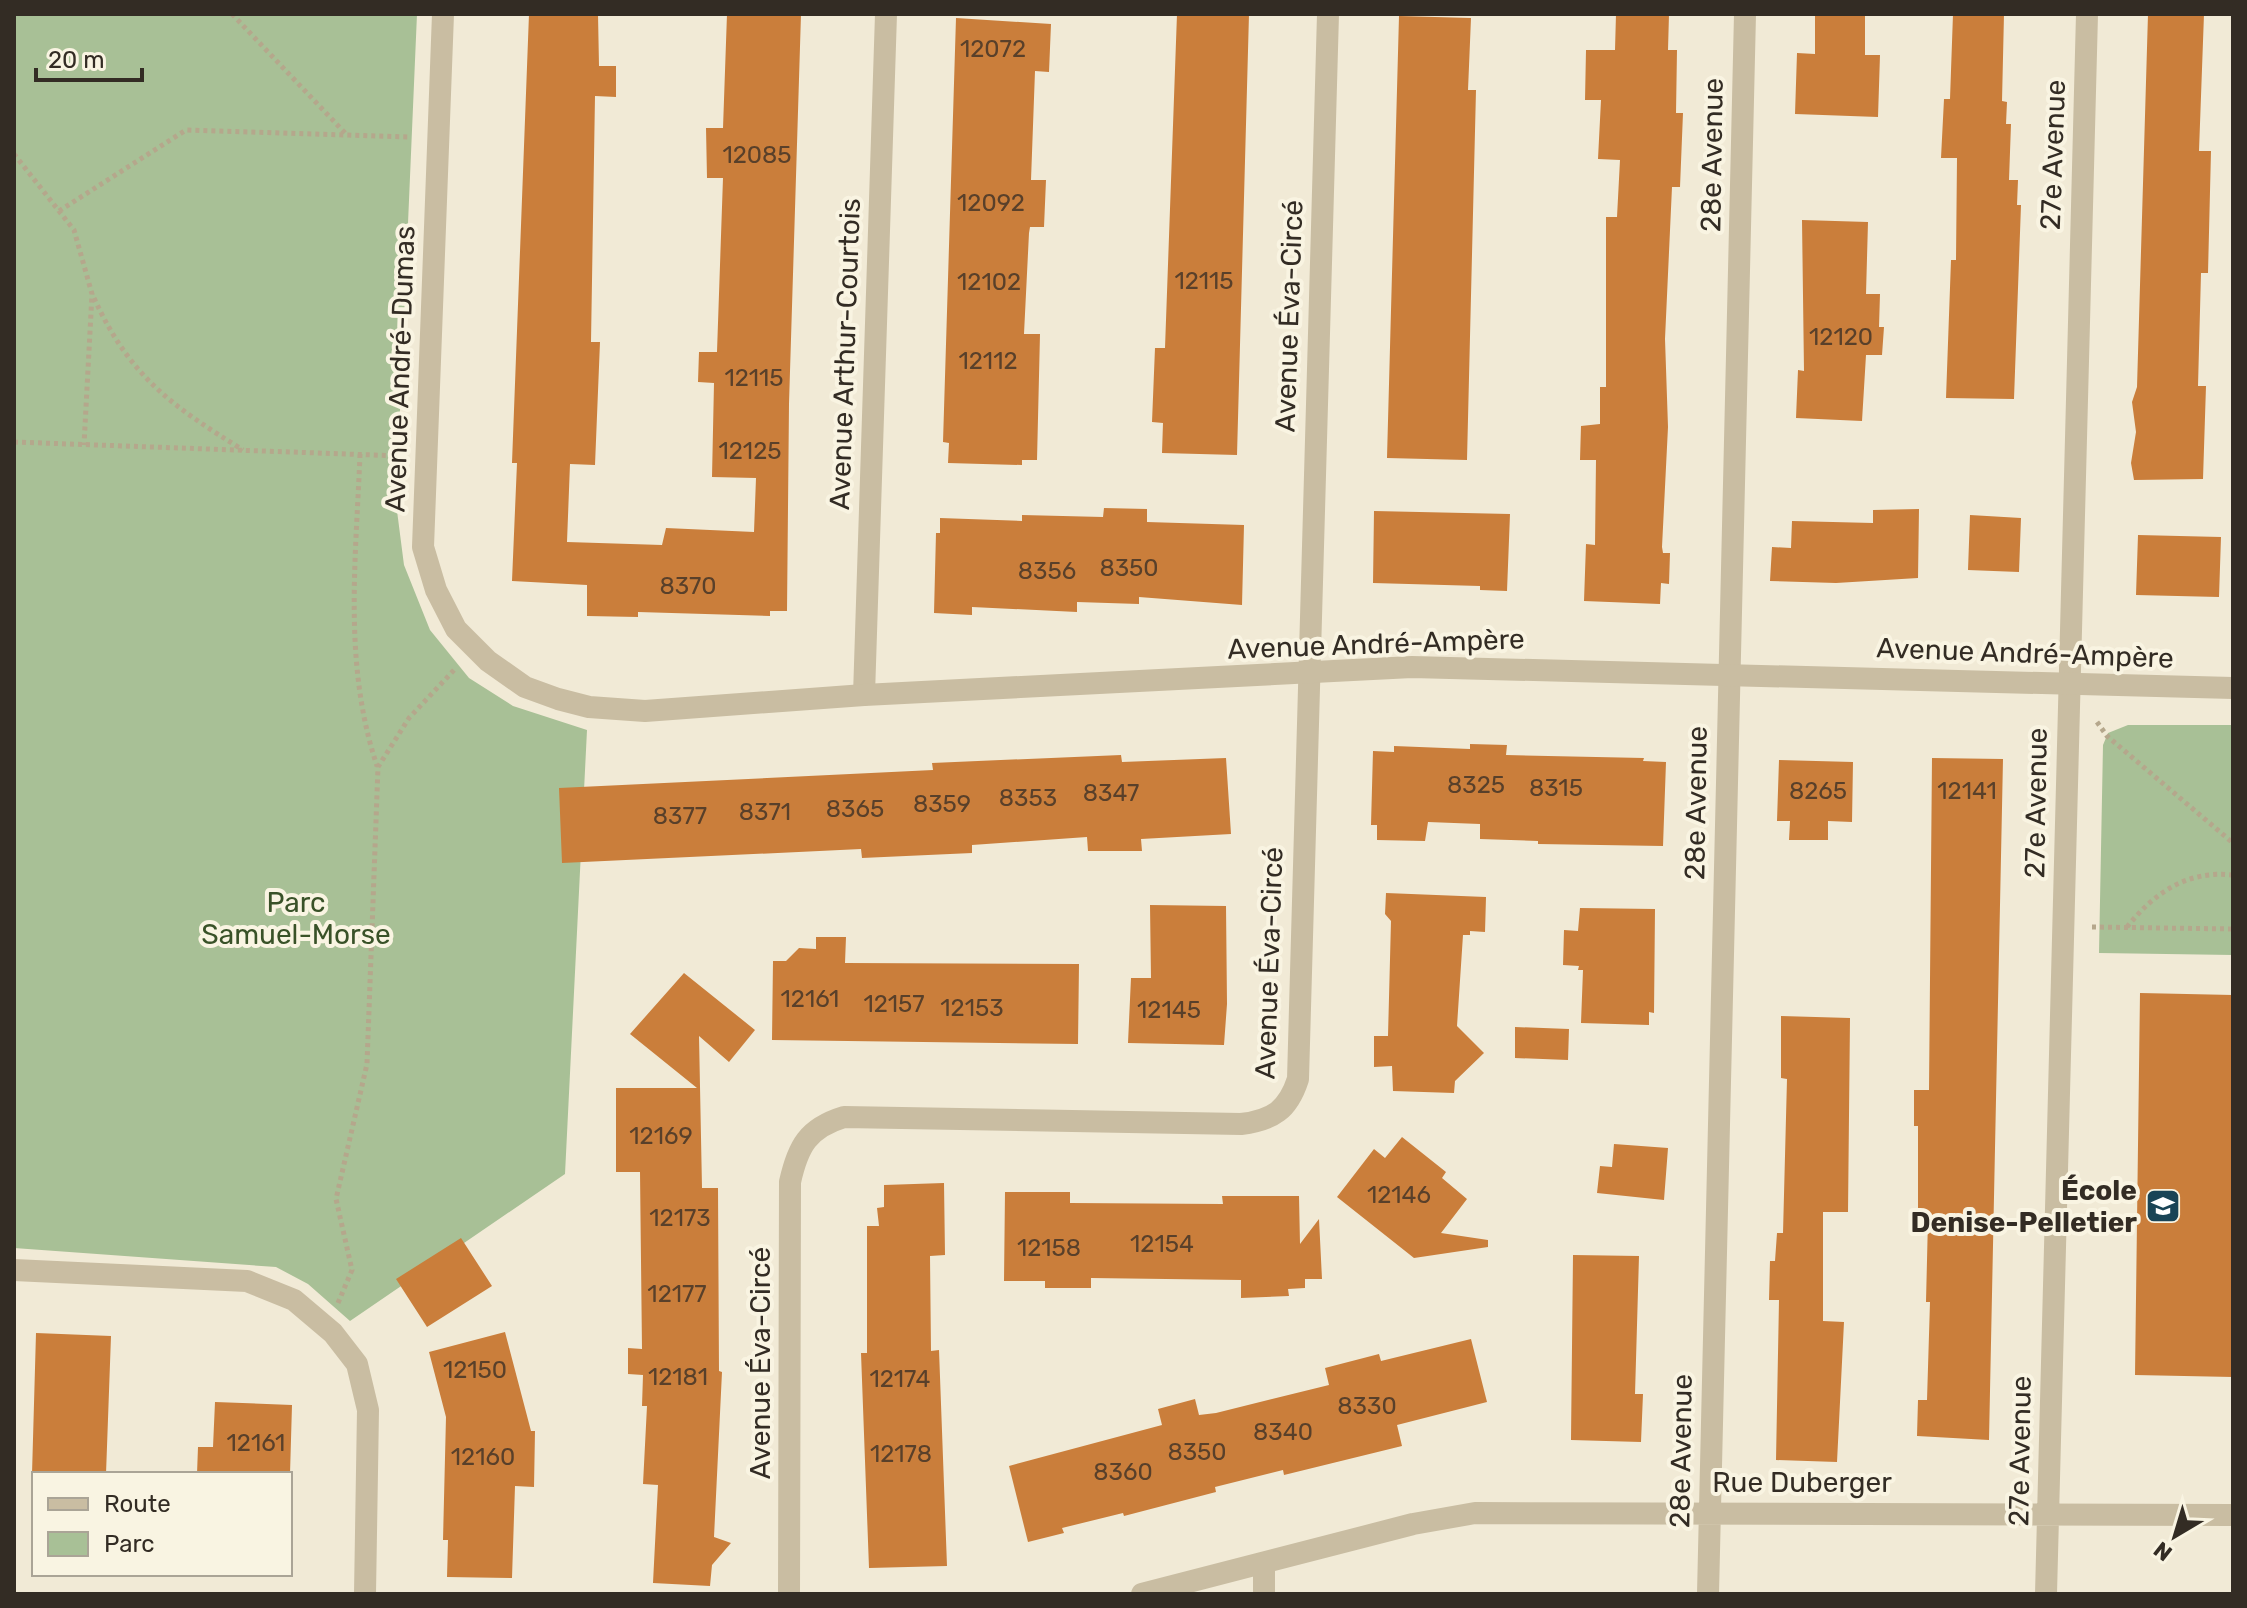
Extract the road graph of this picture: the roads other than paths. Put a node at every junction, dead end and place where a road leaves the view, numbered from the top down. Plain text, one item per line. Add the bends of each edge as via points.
1 (443, 14) edge
2 (886, 14) edge
3 (1328, 14) edge
4 (1745, 14) edge
5 (2087, 14) edge
6 (1309, 675) junction
7 (1729, 675) junction
8 (2069, 684) junction
9 (525, 687) joint
10 (2233, 688) edge
11 (864, 695) junction
12 (14, 1270) edge
13 (1709, 1512) junction
14 (2048, 1514) junction
15 (2233, 1515) edge
16 (1264, 1563) junction
17 (365, 1594) edge
18 (789, 1594) edge
19 (1142, 1594) edge
20 (1264, 1594) edge
21 (1708, 1594) edge
22 (2046, 1594) edge

1 - 9 street, Avenue André-Dumas via 423,547 456,629
2 - 11 street, Avenue Arthur-Courtois
3 - 6 street, Avenue Éva-Circé
4 - 7 street, 28e Avenue
5 - 8 street, 27e Avenue
6 - 7 street, Avenue André-Ampère via 1427,667
6 - 11 street, Avenue André-Ampère
6 - 18 street, Avenue Éva-Circé via 1298,1079 1283,1111 1265,1121 1241,1124 844,1117 821,1124 806,1139 790,1182
7 - 8 street, Avenue André-Ampère
7 - 13 street, 28e Avenue
8 - 10 street, Avenue André-Ampère
8 - 14 street, 27e Avenue
9 - 11 street, Avenue André-Ampère via 589,707 645,711
12 - 17 street via 247,1281 294,1300 330,1331 357,1364 368,1410
13 - 14 street, Rue Duberger
13 - 16 street, Rue Duberger via 1536,1511 1442,1517
13 - 21 street, 28e Avenue
14 - 15 street, Rue Duberger
14 - 22 street, 27e Avenue
16 - 19 street, Rue Duberger
16 - 20 street

